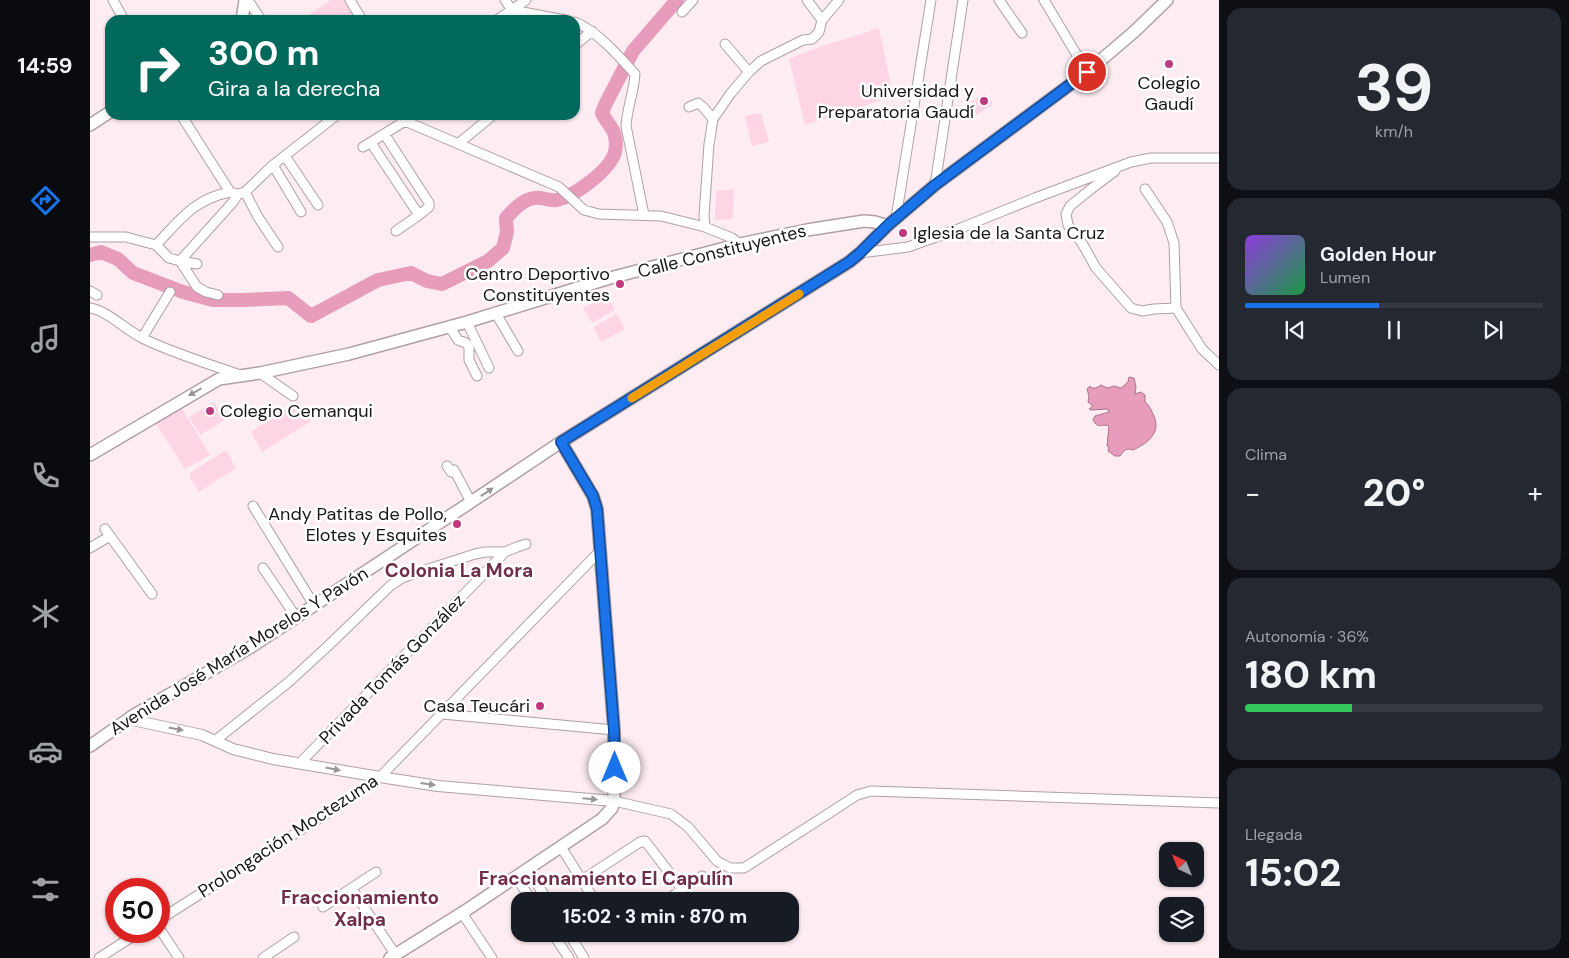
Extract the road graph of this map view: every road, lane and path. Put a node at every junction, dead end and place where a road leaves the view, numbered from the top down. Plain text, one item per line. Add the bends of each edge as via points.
1 (113, 0) edge
2 (247, 0) edge
3 (350, 0) edge
4 (505, 0) edge
5 (526, 0) edge
6 (693, 0) edge
7 (807, 0) edge
8 (839, 0) edge
9 (931, 0) edge
10 (962, 0) edge
11 (1044, 0) edge
12 (1168, 0) edge
13 (1002, 1) edge
14 (512, 10) junction
15 (682, 12) dead end
16 (121, 15) edge
17 (243, 15) edge
18 (258, 15) edge
19 (359, 15) edge
20 (504, 15) edge
21 (538, 15) edge
22 (822, 20) junction
23 (580, 25) edge
24 (592, 31) junction
25 (1022, 33) dead end
26 (580, 41) edge
27 (725, 44) dead end
28 (749, 72) junction
29 (1087, 72) junction
30 (689, 107) dead end
31 (105, 115) edge
32 (713, 119) junction
33 (185, 120) edge
34 (326, 120) edge
35 (400, 120) edge
36 (406, 120) edge
37 (487, 120) edge
38 (90, 125) edge
39 (385, 135) junction
40 (458, 144) junction
41 (285, 156) junction
42 (1219, 158) edge
43 (273, 165) junction
44 (1124, 165) junction
45 (935, 185) junction
46 (1145, 190) dead end
47 (238, 193) junction
48 (318, 205) dead end
49 (301, 212) dead end
50 (419, 215) junction
51 (644, 215) junction
52 (896, 218) junction
53 (887, 226) junction
54 (705, 227) junction
55 (396, 231) dead end
56 (90, 237) edge
57 (740, 244) junction
58 (156, 245) junction
59 (278, 247) dead end
60 (860, 253) junction
61 (180, 261) junction
62 (197, 264) dead end
63 (170, 292) dead end
64 (218, 295) dead end
65 (90, 308) edge
66 (1176, 308) junction
67 (495, 312) junction
68 (467, 322) junction
69 (449, 326) junction
70 (142, 338) junction
71 (518, 351) dead end
72 (1219, 365) edge
73 (489, 368) dead end
74 (260, 373) junction
75 (240, 375) junction
76 (478, 376) dead end
77 (293, 396) dead end
78 (561, 442) junction
79 (90, 455) edge
80 (447, 466) dead end
81 (471, 502) junction
82 (253, 506) dead end
83 (526, 544) dead end
84 (90, 548) edge
85 (600, 551) junction
86 (505, 552) junction
87 (263, 568) dead end
88 (152, 594) dead end
89 (314, 604) junction
90 (296, 617) junction
91 (442, 714) junction
92 (128, 719) junction
93 (614, 730) junction
94 (216, 740) junction
95 (90, 746) edge
96 (300, 763) junction
97 (380, 778) junction
98 (614, 801) junction
99 (1219, 803) edge
100 (561, 847) junction
101 (527, 870) junction
102 (376, 872) dead end
103 (702, 876) dead end
104 (516, 877) junction
105 (582, 880) junction
106 (352, 889) junction
107 (682, 889) junction
108 (526, 892) edge
109 (542, 892) edge
110 (589, 892) edge
111 (678, 892) edge
112 (323, 907) dead end
113 (170, 913) edge
114 (462, 913) junction
115 (294, 937) dead end
116 (558, 942) edge
117 (574, 942) edge
118 (122, 943) edge
119 (169, 943) edge
120 (393, 956) edge
121 (98, 958) edge
122 (179, 958) edge
123 (262, 958) edge
124 (492, 958) edge
125 (568, 958) edge
126 (584, 958) edge

1 - 16 street
2 - 17 main road
2 - 18 street
3 - 19 street
4 - 14 street
5 - 14 street
6 - 15 street
7 - 22 street
8 - 22 street
9 - 52 street
10 - 45 street
11 - 29 street
12 - 29 main road, Avenida José María Morelos Y Pavón
13 - 25 street
14 - 20 street
14 - 21 street
22 - 28 street via 821,29 812,39 803,40 761,61
23 - 24 street
24 - 26 street
24 - 51 street via 635,74 626,126
27 - 28 street
28 - 32 street
29 - 45 main road, Avenida José María Morelos Y Pavón
30 - 32 street via 698,103
31 - 38 main road
32 - 54 street
33 - 47 street
34 - 41 street
35 - 39 street
36 - 40 street
37 - 40 street
39 - 50 street via 429,202 429,207
39 - 50 street via 367,145
40 - 51 street via 559,187 589,212
41 - 43 street
41 - 48 street
42 - 44 street via 1151,158
43 - 47 street
43 - 49 street
44 - 60 street via 908,247
44 - 66 street via 1070,206 1066,214 1068,225 1096,268 1131,308 1142,311
45 - 52 main road, Avenida José María Morelos Y Pavón
46 - 66 street via 1167,222 1174,243
47 - 58 street via 208,198 197,204
47 - 59 street
47 - 61 street
50 - 55 street
51 - 54 street
52 - 53 main road, Avenida José María Morelos Y Pavón
53 - 57 main road, Calle Constituyentes via 864,221
53 - 60 main road, Avenida José María Morelos Y Pavón
54 - 57 street
56 - 58 street via 126,237
57 - 67 main road, Calle Constituyentes
58 - 61 street via 169,258
60 - 78 main road, Avenida José María Morelos Y Pavón
61 - 62 street
61 - 64 street via 197,287
63 - 70 street
65 - 70 street
66 - 72 street via 1202,350
67 - 68 main road, Calle Constituyentes
67 - 71 street
68 - 69 main road, Calle Constituyentes
68 - 73 street
69 - 74 main road, Calle Constituyentes via 349,354
69 - 76 street via 458,340 469,346 469,360
70 - 75 street
74 - 75 main road, Calle Constituyentes
74 - 77 street
75 -> 79 main road, Calle Constituyentes via 219,379
81 -> 78 main road, Avenida José María Morelos Y Pavón
78 - 85 main road via 593,496 599,520
80 - 81 street via 451,472 454,470
81 - 89 main road, Avenida José María Morelos Y Pavón
82 - 89 street
83 - 86 street
84 - 88 street via 108,532
85 - 91 street, Prolongación Moctezuma
85 - 93 main road
86 - 94 street via 475,554 402,578 290,680
86 - 96 street, Privada Tomás González
87 - 90 street
89 - 90 main road, Avenida José María Morelos Y Pavón
90 - 92 main road, Avenida José María Morelos Y Pavón
91 - 93 street
91 - 97 street, Prolongación Moctezuma
92 -> 94 street
92 - 95 main road, Avenida José María Morelos Y Pavón
93 - 98 main road
94 - 96 street via 233,749
96 -> 97 street
97 -> 98 street
97 - 113 street, Prolongación Moctezuma
98 - 99 street via 671,814 717,861 730,868 744,868 852,798 871,791
98 - 100 main road via 602,820
100 - 101 main road
100 - 105 street
101 - 104 main road
101 - 109 street
102 - 106 street
103 - 107 street
104 - 108 street
104 - 114 main road
105 - 107 street via 645,841
105 - 110 street
106 - 112 street
106 - 120 street
107 - 111 street
114 - 120 main road
114 - 124 street
115 - 123 street
116 - 125 street
117 - 126 street
118 - 121 street
119 - 122 street

